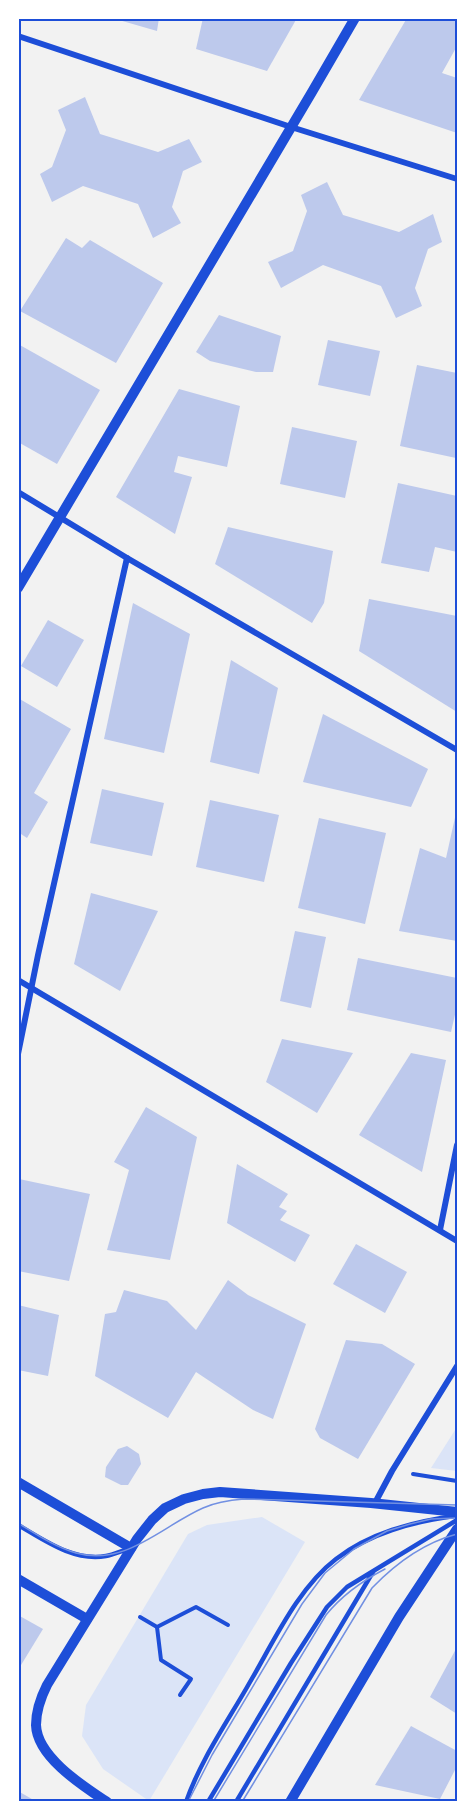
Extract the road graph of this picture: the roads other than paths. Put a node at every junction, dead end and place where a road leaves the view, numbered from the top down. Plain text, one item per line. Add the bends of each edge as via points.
1 (354, 18) edge
2 (18, 36) edge
3 (291, 127) junction
4 (457, 179) edge
5 (18, 492) edge
6 (60, 516) junction
7 (128, 558) junction
8 (18, 588) edge
9 (457, 750) edge
10 (18, 980) edge
11 (32, 988) junction
12 (18, 1054) edge
13 (457, 1144) edge
14 (440, 1230) junction
15 (457, 1241) edge
16 (457, 1366) edge
17 (18, 1482) edge
18 (371, 1503) junction
19 (457, 1513) edge
20 (457, 1520) edge
21 (18, 1525) edge
22 (457, 1529) edge
23 (131, 1548) junction
24 (374, 1570) junction
25 (18, 1579) edge
26 (87, 1619) junction
27 (107, 1802) edge
28 (186, 1802) edge
29 (208, 1802) edge
30 (236, 1802) edge
31 (290, 1802) edge

1 - 3 street
2 - 3 street
3 - 4 street
3 - 6 street
5 - 6 street
6 - 7 street
6 - 8 street
7 - 9 street
7 - 11 street
10 - 11 street
11 - 12 street
11 - 14 street
13 - 14 street
14 - 15 street
16 - 18 street via 376,1501
17 - 23 street
18 - 19 street
18 - 23 street via 231,1492 203,1494 159,1513
19 - 28 lane via 387,1531 340,1556 322,1572 298,1601 204,1761
20 - 24 lane
21 - 23 lane via 60,1549 85,1556 105,1557
22 - 31 street via 399,1617
23 - 26 street
24 - 29 lane via 347,1587 327,1607
24 - 30 lane
25 - 26 street
26 - 27 street via 47,1685 36,1725 45,1750

